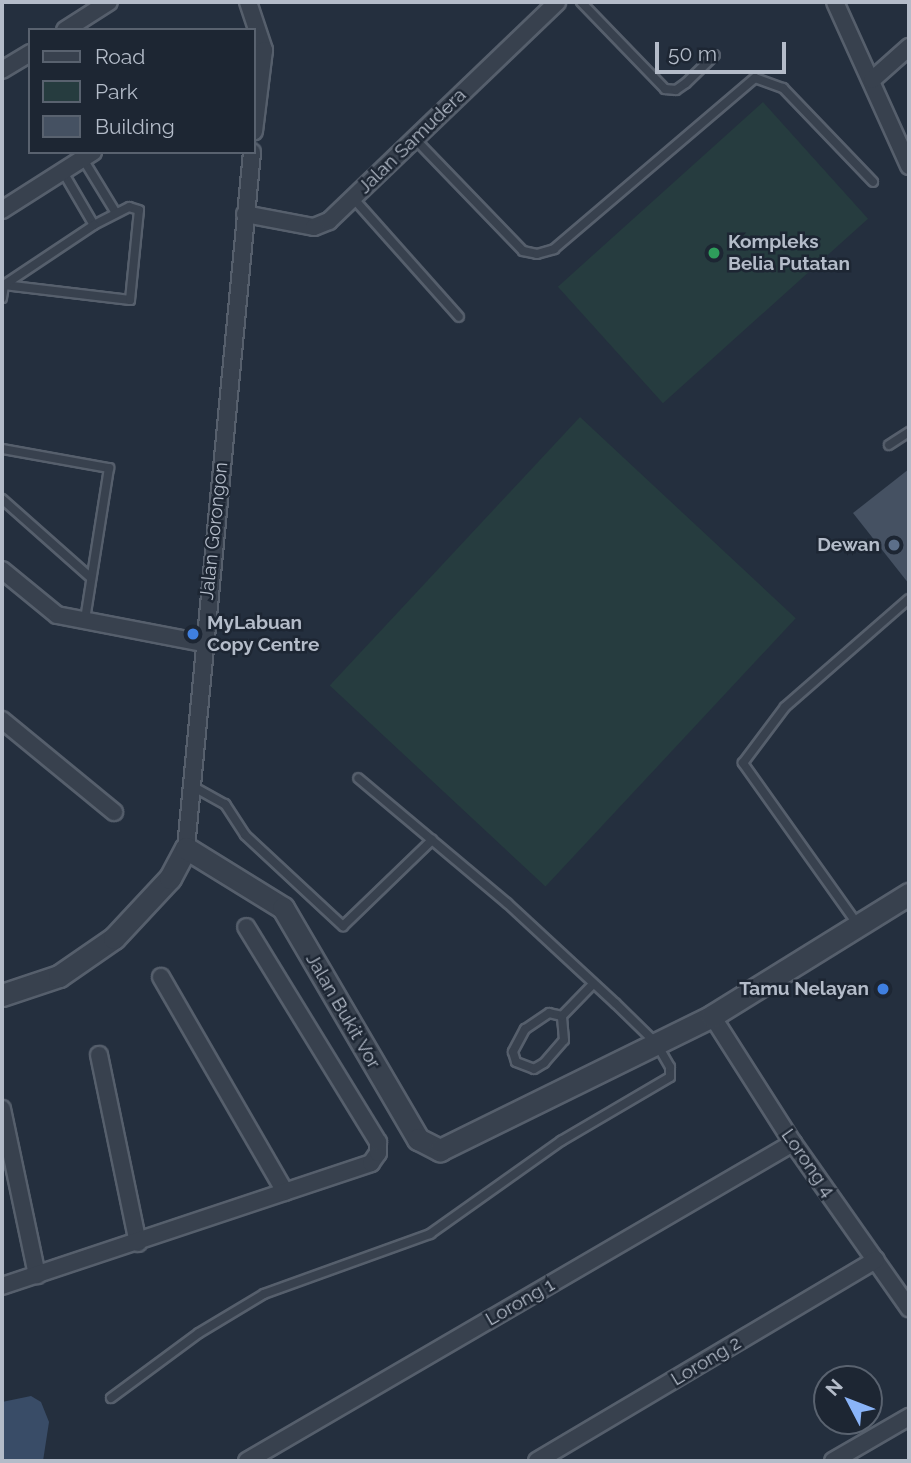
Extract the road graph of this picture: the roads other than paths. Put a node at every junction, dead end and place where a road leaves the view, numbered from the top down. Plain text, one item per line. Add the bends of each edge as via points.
1 (109, 2) edge
2 (557, 2) edge
3 (581, 2) edge
4 (835, 2) edge
5 (251, 3) edge
6 (68, 28) edge
7 (909, 47) edge
8 (28, 53) edge
9 (715, 55) dead end
10 (2, 70) edge
11 (872, 80) junction
12 (256, 92) edge
13 (414, 138) junction
14 (252, 154) edge
15 (88, 156) edge
16 (909, 166) edge
17 (63, 172) junction
18 (873, 182) dead end
19 (353, 198) junction
20 (2, 210) edge
21 (116, 213) junction
22 (245, 214) junction
23 (94, 225) junction
24 (4, 285) junction
25 (2, 298) edge
26 (459, 317) dead end
27 (909, 432) edge
28 (889, 445) dead end
29 (2, 449) edge
30 (2, 499) edge
31 (2, 570) edge
32 (90, 577) junction
33 (909, 599) edge
34 (85, 619) junction
35 (203, 643) junction
36 (2, 720) edge
37 (358, 778) dead end
38 (191, 786) junction
39 (114, 812) dead end
40 (432, 840) junction
41 (186, 848) junction
42 (909, 894) edge
43 (858, 925) junction
44 (246, 928) dead end
45 (161, 977) dead end
46 (593, 984) junction
47 (2, 995) edge
48 (562, 1016) junction
49 (712, 1016) junction
50 (656, 1043) junction
51 (99, 1055) dead end
52 (2, 1108) edge
53 (793, 1143) junction
54 (285, 1192) junction
55 (138, 1243) junction
56 (876, 1261) junction
57 (37, 1275) junction
58 (2, 1286) edge
59 (909, 1308) edge
60 (111, 1398) dead end
61 (909, 1417) edge
62 (247, 1461) edge
63 (537, 1461) edge
64 (834, 1461) edge

1 - 6 street
2 - 13 street, Jalan Samudera
3 - 9 lane via 665,89 676,90
4 - 11 street
5 - 12 street via 264,50
7 - 11 street
8 - 10 street
11 - 16 street
13 - 18 lane via 523,251 537,254 554,249 755,78 783,88
13 - 19 street, Jalan Samudera
14 - 22 street, Jalan Gorongon
15 - 17 street
15 - 21 lane
17 - 20 street
17 - 23 lane
19 - 22 street, Jalan Samudera via 329,220 314,226
19 - 26 lane
21 - 23 lane
21 - 24 lane via 129,207 139,210 130,300
22 - 35 street, Jalan Gorongon
23 - 24 lane
24 - 25 lane
27 - 28 lane
29 - 32 lane via 109,468
30 - 32 lane
31 - 34 street via 57,615
32 - 34 lane
33 - 43 lane via 785,707 743,763
34 - 35 street
35 - 38 street, Jalan Gorongon
36 - 39 street
37 - 40 lane
38 - 40 lane via 225,804 245,835 343,926
38 - 41 street, Jalan Gorongon
40 - 46 lane
41 - 47 street via 170,878 114,938 59,976
41 - 50 street, Jalan Bukit Vor via 283,908 418,1139 427,1147 440,1150
42 - 43 street, Jalan Bukit Vor
43 - 49 street, Jalan Bukit Vor
44 - 54 street via 378,1142 371,1163
45 - 54 street
46 - 48 lane
46 - 50 lane
48 - 48 lane via 564,1040 544,1063 534,1069 516,1062 513,1052 525,1029 537,1017
49 - 50 street, Jalan Bukit Vor
49 - 53 street, Lorong 4
50 - 60 lane via 670,1067 670,1077 663,1085 561,1141 430,1234 298,1280 228,1314
51 - 55 street
52 - 57 street
53 - 56 street, Lorong 4
53 - 62 street, Lorong 1
54 - 55 street
55 - 57 street
56 - 59 street, Lorong 4
56 - 63 street, Lorong 2
57 - 58 street
61 - 64 street

